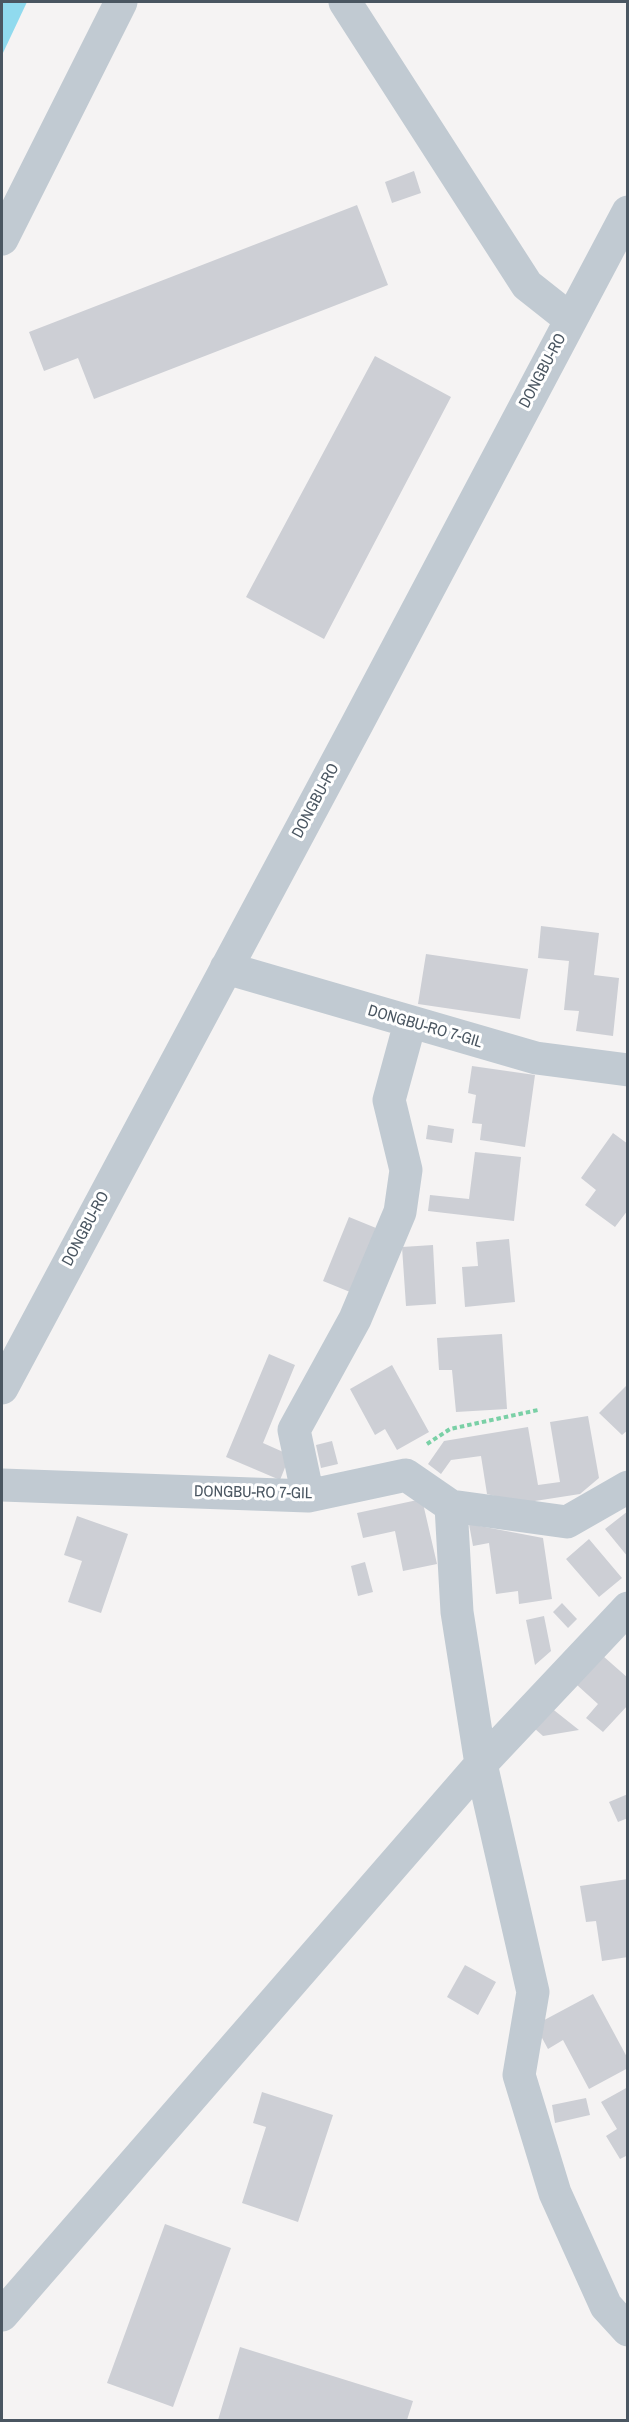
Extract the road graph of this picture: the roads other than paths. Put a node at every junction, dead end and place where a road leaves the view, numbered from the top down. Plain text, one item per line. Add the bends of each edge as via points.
1 (122, 2) edge
2 (345, 2) edge
3 (627, 212) edge
4 (2, 239) edge
5 (570, 319) junction
6 (226, 968) junction
7 (410, 1023) junction
8 (627, 1070) edge
9 (2, 1388) edge
10 (2, 1485) edge
11 (627, 1487) edge
12 (309, 1496) junction
13 (452, 1506) junction
14 (627, 1608) edge
15 (481, 1764) junction
16 (2, 2315) edge
17 (627, 2330) edge

1 - 4 street
2 - 5 street via 527,285
3 - 5 street, DONGBU-RO
5 - 6 street, DONGBU-RO
6 - 7 street, DONGBU-RO 7-GIL
6 - 9 street, DONGBU-RO
7 - 8 street, DONGBU-RO 7-GIL via 536,1058
7 - 12 street via 389,1100 406,1170 400,1212 356,1319 294,1430
10 - 12 street, DONGBU-RO 7-GIL
11 - 13 street via 567,1522
12 - 13 street, DONGBU-RO 7-GIL via 406,1475
13 - 15 street via 457,1612
14 - 15 street
15 - 16 street
15 - 17 street via 533,1992 519,2075 555,2193 606,2306

